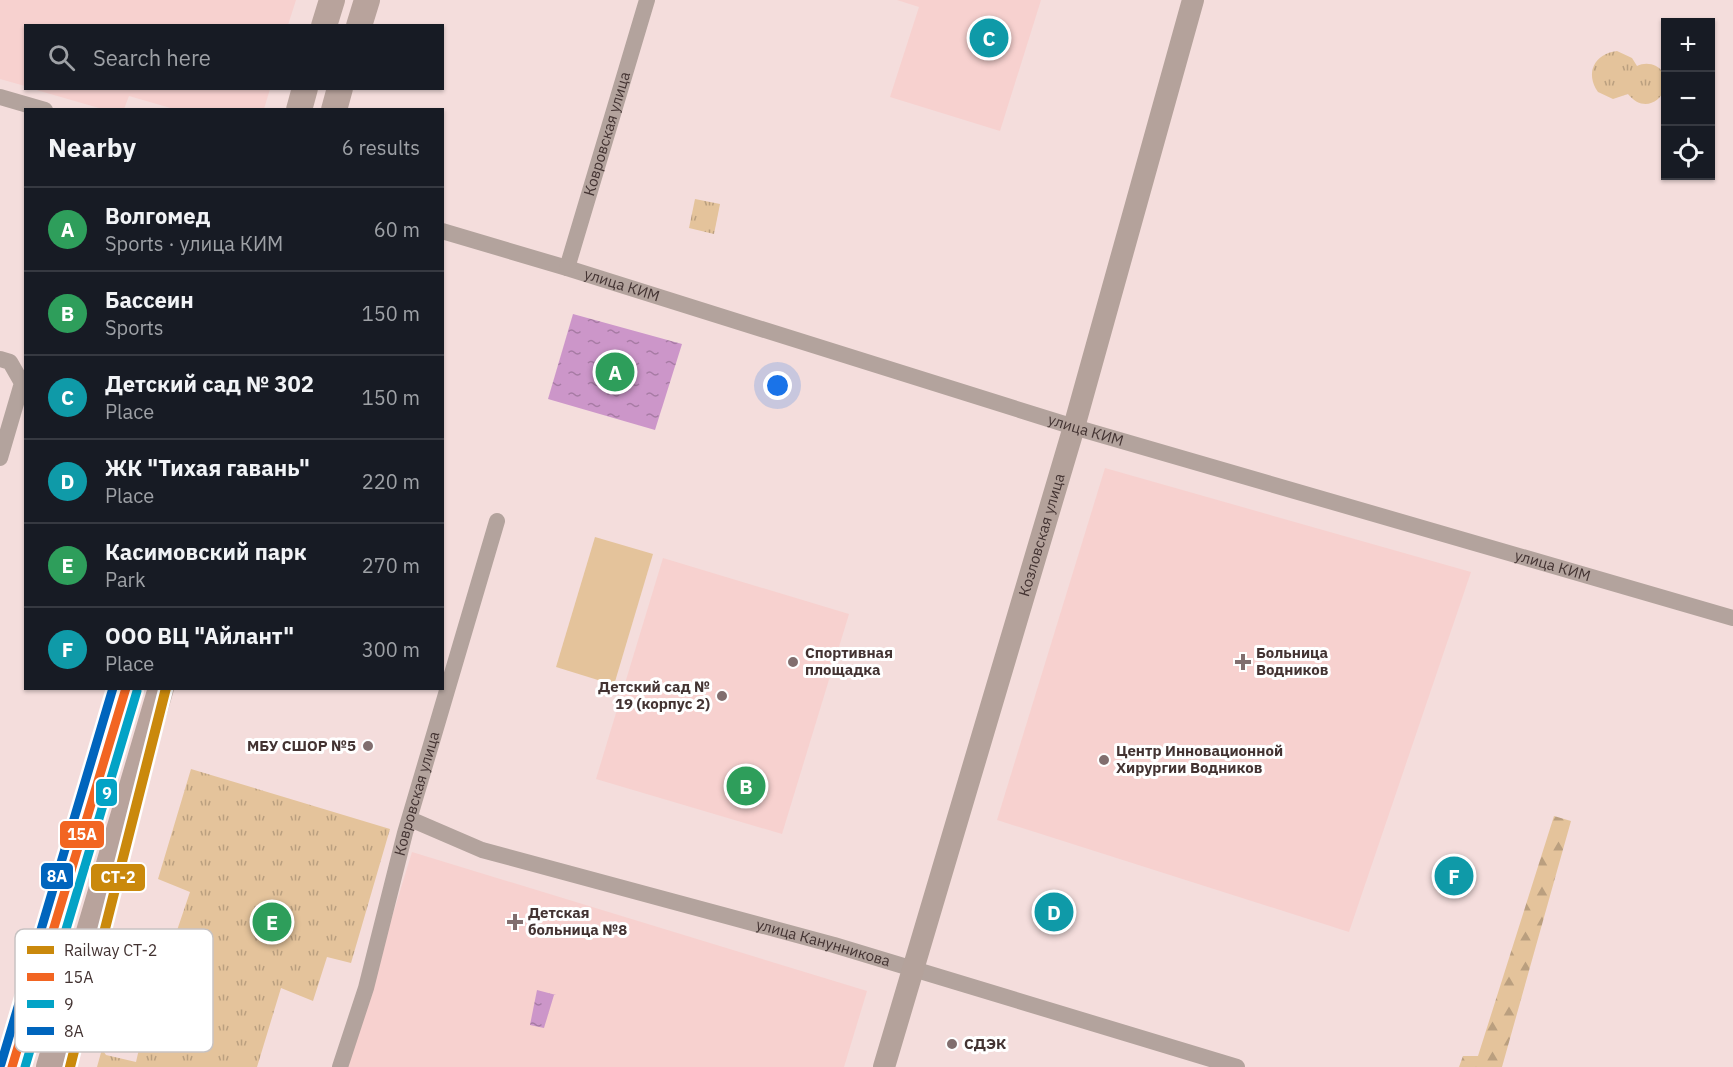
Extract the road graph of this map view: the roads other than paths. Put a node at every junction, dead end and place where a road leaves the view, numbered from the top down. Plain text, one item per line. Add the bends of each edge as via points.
1 (332, 0) edge
2 (366, 0) edge
3 (647, 0) edge
4 (1193, 0) edge
5 (325, 24) edge
6 (360, 24) edge
7 (304, 90) edge
8 (339, 90) edge
9 (0, 97) edge
10 (38, 108) edge
11 (300, 108) edge
12 (335, 108) edge
13 (444, 232) edge
14 (567, 268) junction
15 (0, 358) edge
16 (1074, 427) junction
17 (0, 458) edge
18 (497, 521) dead end
19 (1733, 618) edge
20 (125, 690) edge
21 (160, 690) edge
22 (410, 819) junction
23 (54, 929) edge
24 (90, 929) edge
25 (911, 969) junction
26 (17, 1052) edge
27 (53, 1052) edge
28 (12, 1067) edge
29 (49, 1067) edge
30 (340, 1067) edge
31 (884, 1067) edge
32 (1237, 1067) edge

1 - 5 main road
2 - 6 main road
3 - 14 street, Ковровская улица
4 - 16 street, Козловская улица
7 - 11 main road
8 - 12 main road
9 - 10 street
13 - 14 street, улица КИМ
14 - 16 street, улица КИМ
15 - 17 street via 10,362 22,383
16 - 19 street, улица КИМ
16 - 25 street, Козловская улица
18 - 22 street, Ковровская улица
20 - 23 main road
21 - 24 main road
22 - 25 street, улица Канунникова via 482,850
22 - 30 street, Ковровская улица via 366,988
25 - 31 street, Козловская улица
25 - 32 street, улица Канунникова
26 - 28 main road
27 - 29 main road

